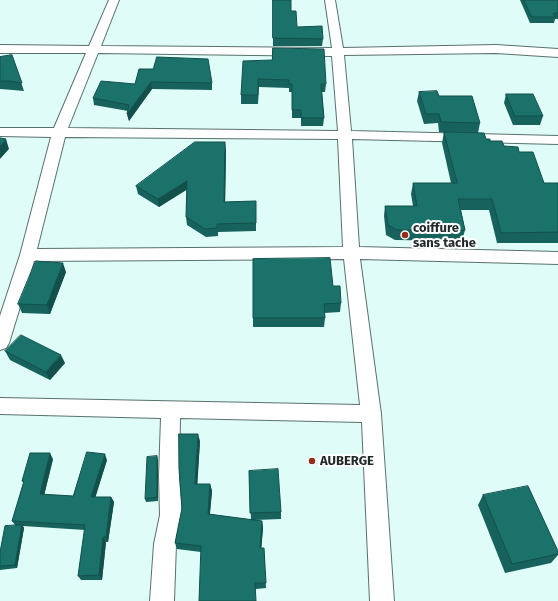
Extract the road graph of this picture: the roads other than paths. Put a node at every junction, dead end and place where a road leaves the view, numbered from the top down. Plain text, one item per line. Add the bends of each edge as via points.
1 (114, 0) edge
2 (330, 0) edge
3 (0, 48) edge
4 (94, 49) junction
5 (338, 52) junction
6 (558, 53) edge
7 (0, 132) edge
8 (59, 133) junction
9 (345, 135) junction
10 (558, 140) edge
11 (351, 253) junction
12 (28, 255) junction
13 (558, 258) edge
14 (0, 343) edge
15 (0, 406) edge
16 (171, 409) junction
17 (371, 414) junction
18 (162, 601) edge
19 (382, 601) edge

1 - 4 street
2 - 5 street
3 - 4 street
4 - 5 street
4 - 8 street
5 - 6 street via 496,49
5 - 9 street
7 - 8 street
8 - 9 street
8 - 12 street
9 - 10 street
9 - 11 street
11 - 12 street
11 - 13 street
11 - 17 street
12 - 14 street
15 - 16 street
16 - 17 street
16 - 18 street via 171,515 165,544
17 - 19 street

